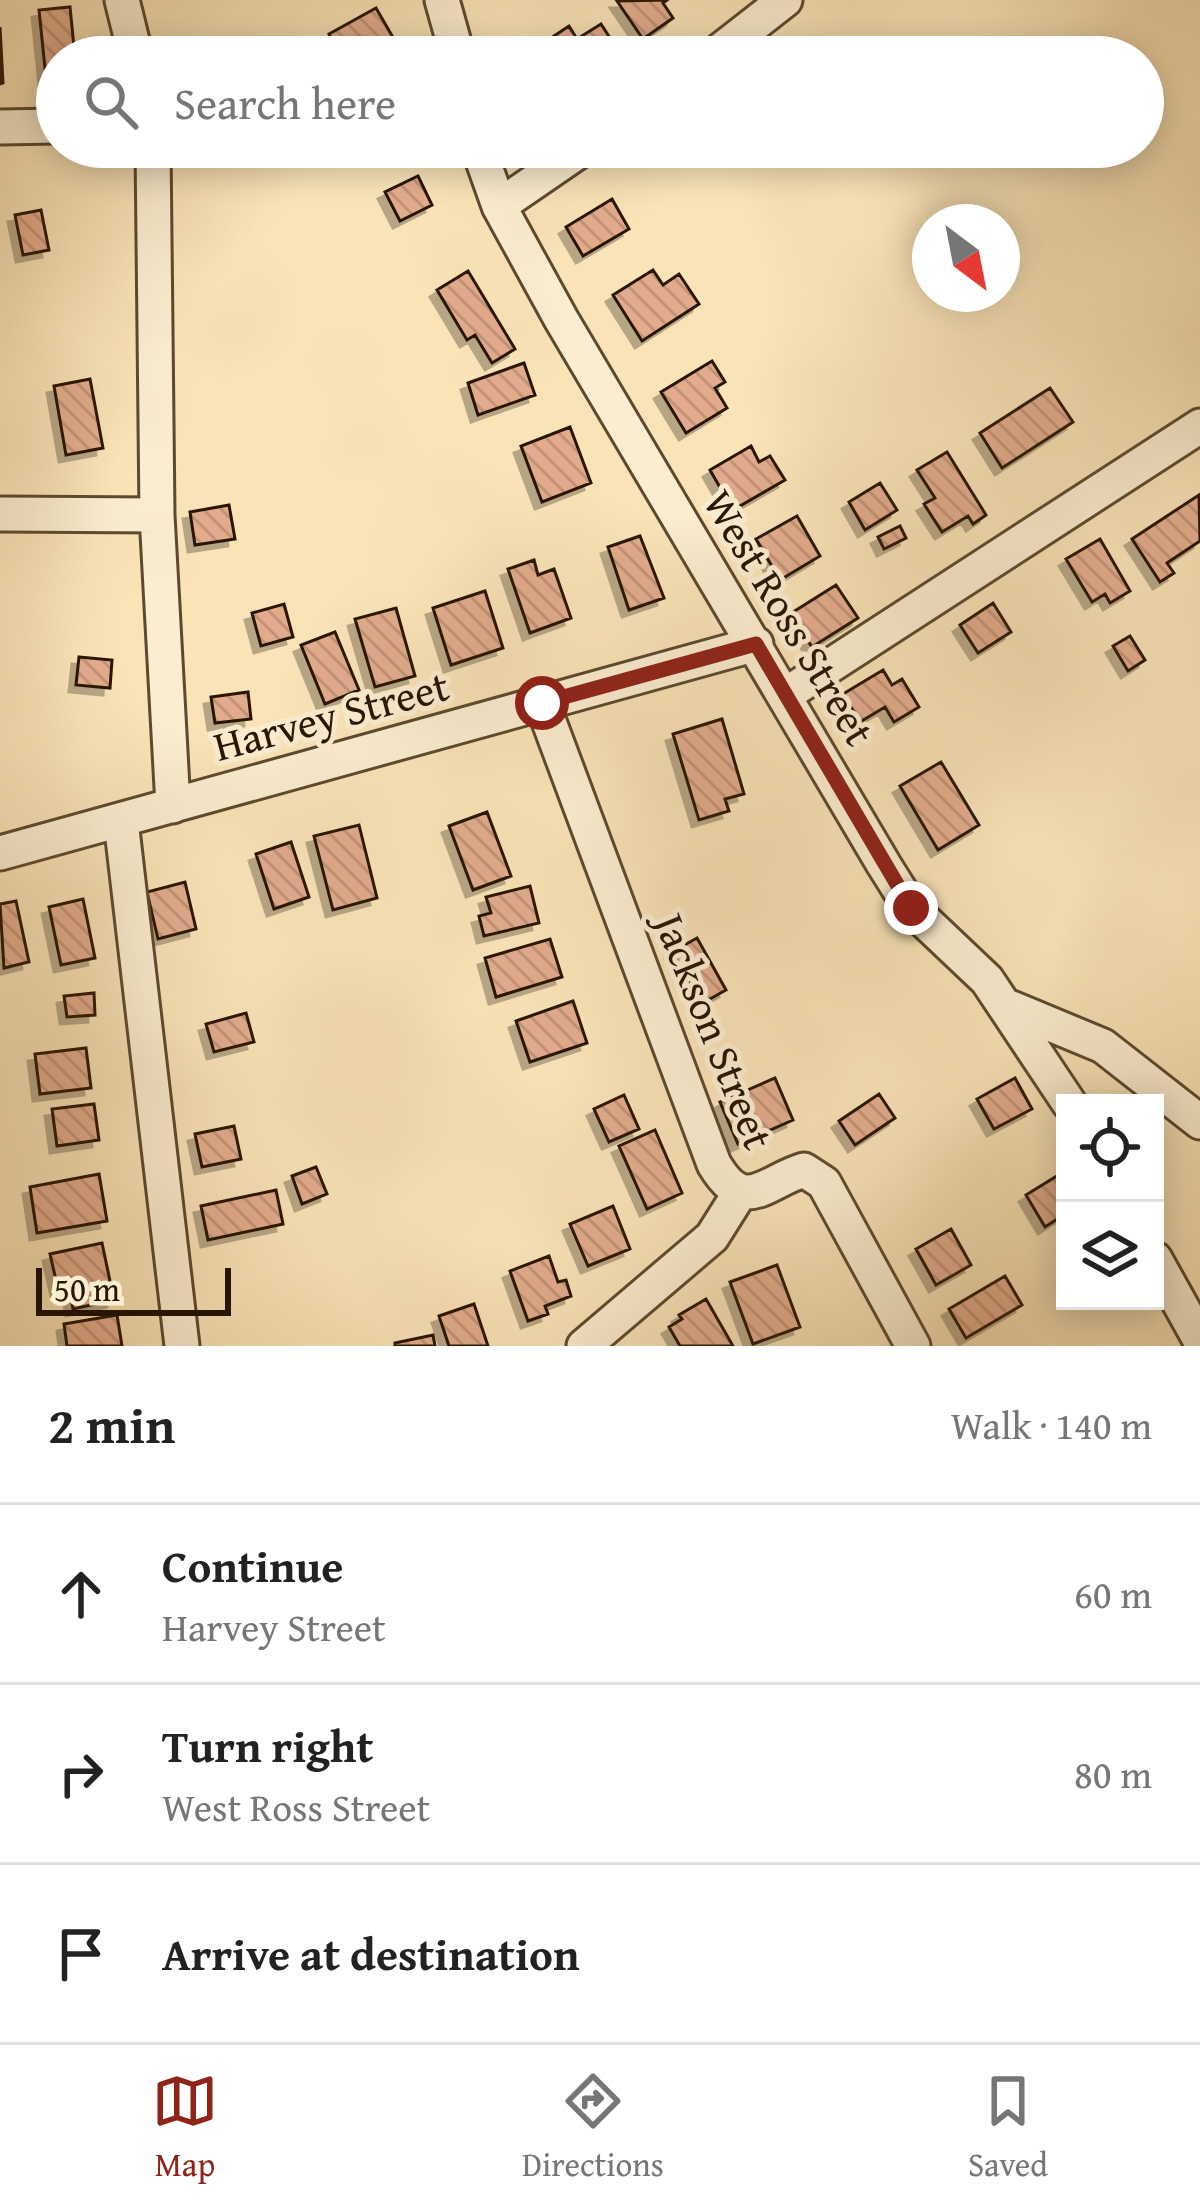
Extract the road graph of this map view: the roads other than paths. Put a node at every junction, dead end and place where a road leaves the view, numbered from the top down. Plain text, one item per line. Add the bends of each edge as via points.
1 (122, 0) edge
2 (442, 0) edge
3 (785, 0) edge
4 (131, 36) edge
5 (452, 36) edge
6 (739, 36) edge
7 (36, 126) edge
8 (0, 127) edge
9 (153, 168) edge
10 (485, 168) edge
11 (554, 168) edge
12 (499, 206) junction
13 (1200, 426) edge
14 (0, 514) edge
15 (158, 515) junction
16 (756, 644) junction
17 (785, 694) junction
18 (542, 703) junction
19 (173, 806) junction
20 (121, 820) junction
21 (0, 854) edge
22 (1004, 1005) junction
23 (1063, 1094) edge
24 (1200, 1122) edge
25 (741, 1191) junction
26 (1164, 1275) edge
27 (1200, 1340) edge
28 (182, 1346) edge
29 (584, 1346) edge
30 (913, 1346) edge

1 - 4 street
2 - 5 street
3 - 6 street
7 - 8 street
9 - 15 street
10 - 12 street, West Ross Street
11 - 12 street
12 - 16 street, West Ross Street
13 - 17 street
14 - 15 street
15 - 19 street
16 - 17 street, West Ross Street
16 - 18 street, Harvey Street
17 - 22 street, West Ross Street via 911,908
18 - 19 street, Harvey Street
18 - 25 street, Jackson Street via 714,1164
19 - 20 street, Harvey Street
20 - 21 street, Harvey Street
20 - 28 street
22 - 23 street, West Ross Street
22 - 24 street via 1103,1046
25 - 29 street via 712,1237
25 - 30 street, Jackson Street via 767,1190 804,1169 824,1183
26 - 27 street

